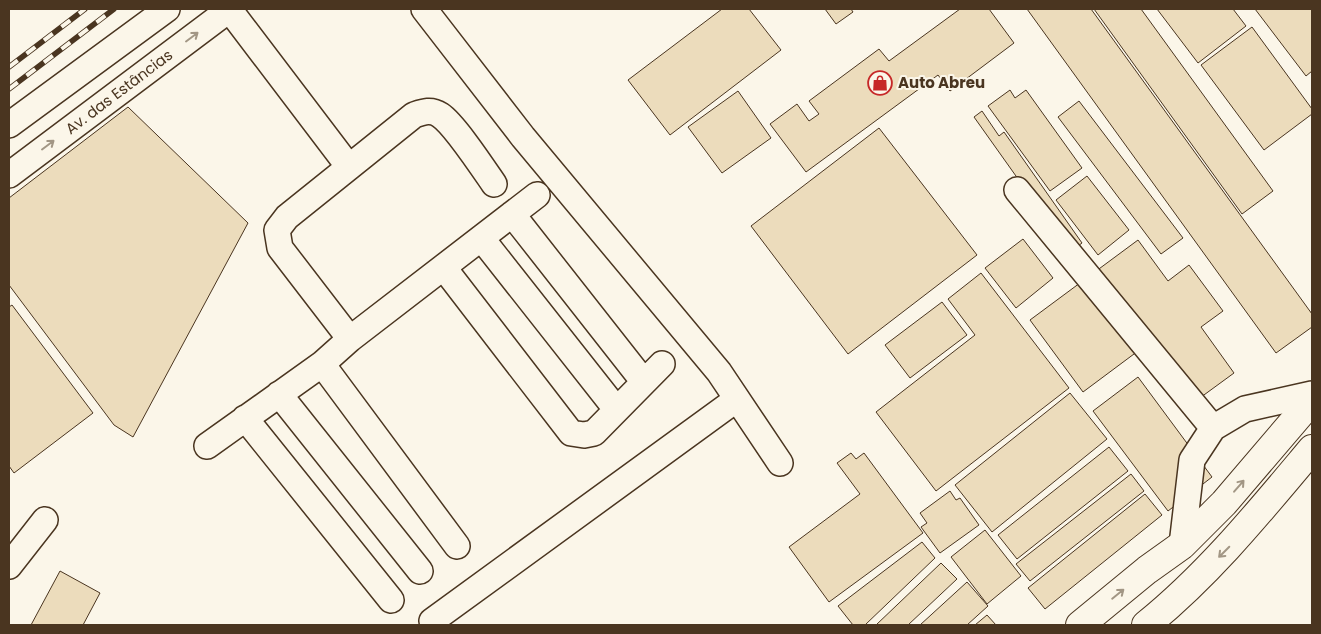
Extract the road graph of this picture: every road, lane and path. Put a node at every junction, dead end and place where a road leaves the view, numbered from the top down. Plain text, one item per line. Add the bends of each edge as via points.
1 (167, 9) edge
2 (229, 9) edge
3 (424, 9) edge
4 (9, 125) edge
5 (349, 167) junction
6 (9, 175) edge
7 (494, 184) dead end
8 (1017, 190) dead end
9 (537, 195) dead end
10 (512, 214) junction
11 (482, 239) junction
12 (444, 268) junction
13 (350, 340) junction
14 (322, 364) junction
15 (662, 364) dead end
16 (644, 382) junction
17 (279, 394) junction
18 (1312, 394) edge
19 (737, 399) junction
20 (1312, 400) edge
21 (616, 409) junction
22 (246, 418) junction
23 (1213, 428) junction
24 (207, 446) dead end
25 (1312, 449) edge
26 (780, 464) dead end
27 (45, 520) dead end
28 (1182, 545) junction
29 (457, 546) dead end
30 (9, 566) edge
31 (420, 571) dead end
32 (391, 600) dead end
33 (432, 621) dead end
34 (1080, 625) edge
35 (1146, 625) edge

1 - 4 street
2 - 5 street
6 -> 2 street, Av. das Estâncias
3 - 19 street via 523,137 719,372
5 - 7 street via 414,115 426,110 440,115 470,149
5 - 13 street via 287,217 277,230 280,248
8 - 23 street
9 - 10 street
10 - 11 street
10 - 16 street
11 - 12 street
11 - 21 street
12 - 13 street
12 - 21 street via 571,433 594,433
13 - 14 street
14 - 17 street
14 - 29 street
15 - 16 street
16 - 21 street
17 - 22 street
17 - 31 street
18 - 23 street via 1245,409
19 - 26 street
19 - 33 street
28 -> 20 main road via 1224,503
22 - 24 street
22 - 32 street
23 - 28 street via 1192,460
25 -> 35 main road via 1238,538
27 - 30 street
34 -> 28 main road

